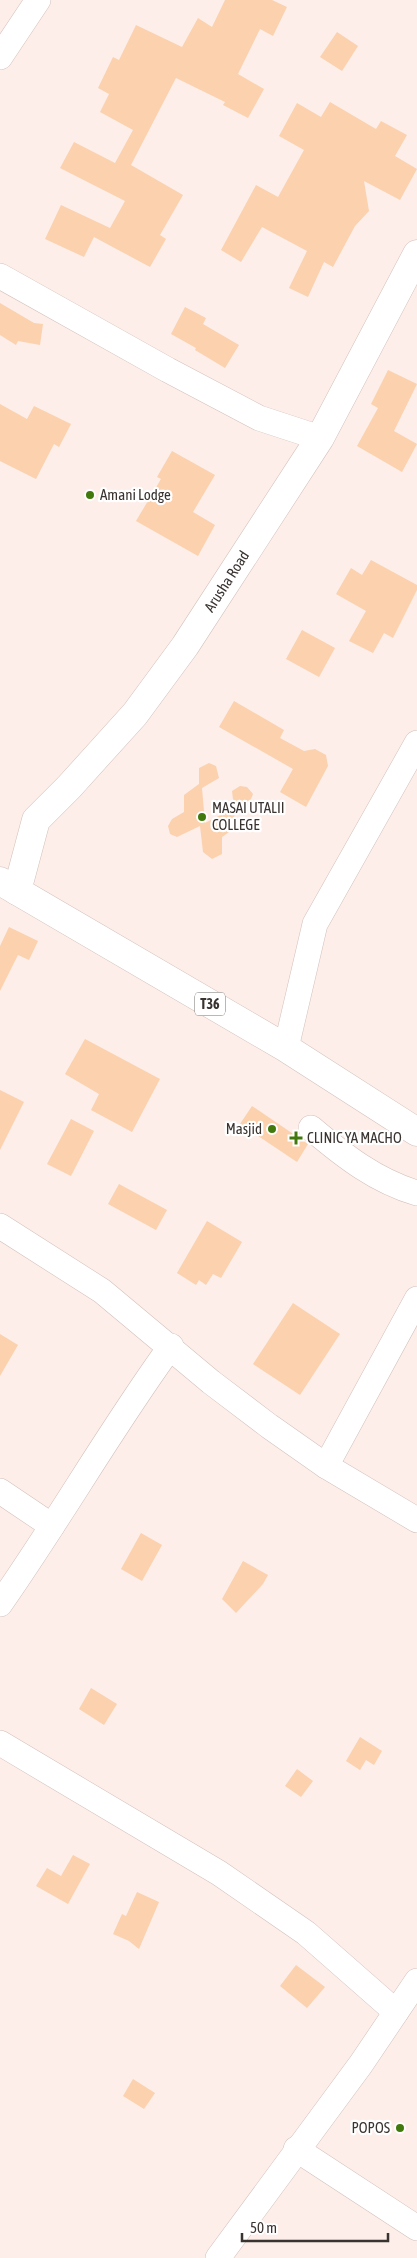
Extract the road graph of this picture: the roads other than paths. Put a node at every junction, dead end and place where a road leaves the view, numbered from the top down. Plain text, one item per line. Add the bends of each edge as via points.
1 (38, 0) edge
2 (0, 57) edge
3 (417, 254) edge
4 (0, 276) edge
5 (320, 438) junction
6 (417, 743) edge
7 (407, 783) edge
8 (8, 886) edge
9 (286, 1048) junction
10 (311, 1128) dead end
11 (417, 1132) edge
12 (417, 1193) edge
13 (0, 1226) edge
14 (417, 1298) edge
15 (171, 1346) junction
16 (326, 1466) junction
17 (0, 1491) edge
18 (417, 1520) edge
19 (52, 1526) junction
20 (0, 1604) edge
21 (0, 1743) edge
22 (417, 1981) edge
23 (396, 2012) junction
24 (296, 2149) junction
25 (417, 2228) edge
26 (218, 2258) edge

1 - 2 street
3 - 5 main road, Arusha Road
4 - 5 street via 251,414 292,431
5 - 8 main road, Arusha Road via 174,662 135,714 36,820
6 - 7 street
7 - 9 street via 315,924
8 - 9 main road, T36
9 - 11 main road, T36
10 - 12 street via 369,1172 393,1186
13 - 15 street via 102,1291
14 - 16 street
15 - 16 street via 225,1393
15 - 19 street via 119,1420
16 - 18 street
17 - 19 street
19 - 20 street
21 - 23 street via 219,1873 306,1933
22 - 23 street
23 - 24 street
24 - 25 street
24 - 26 street

